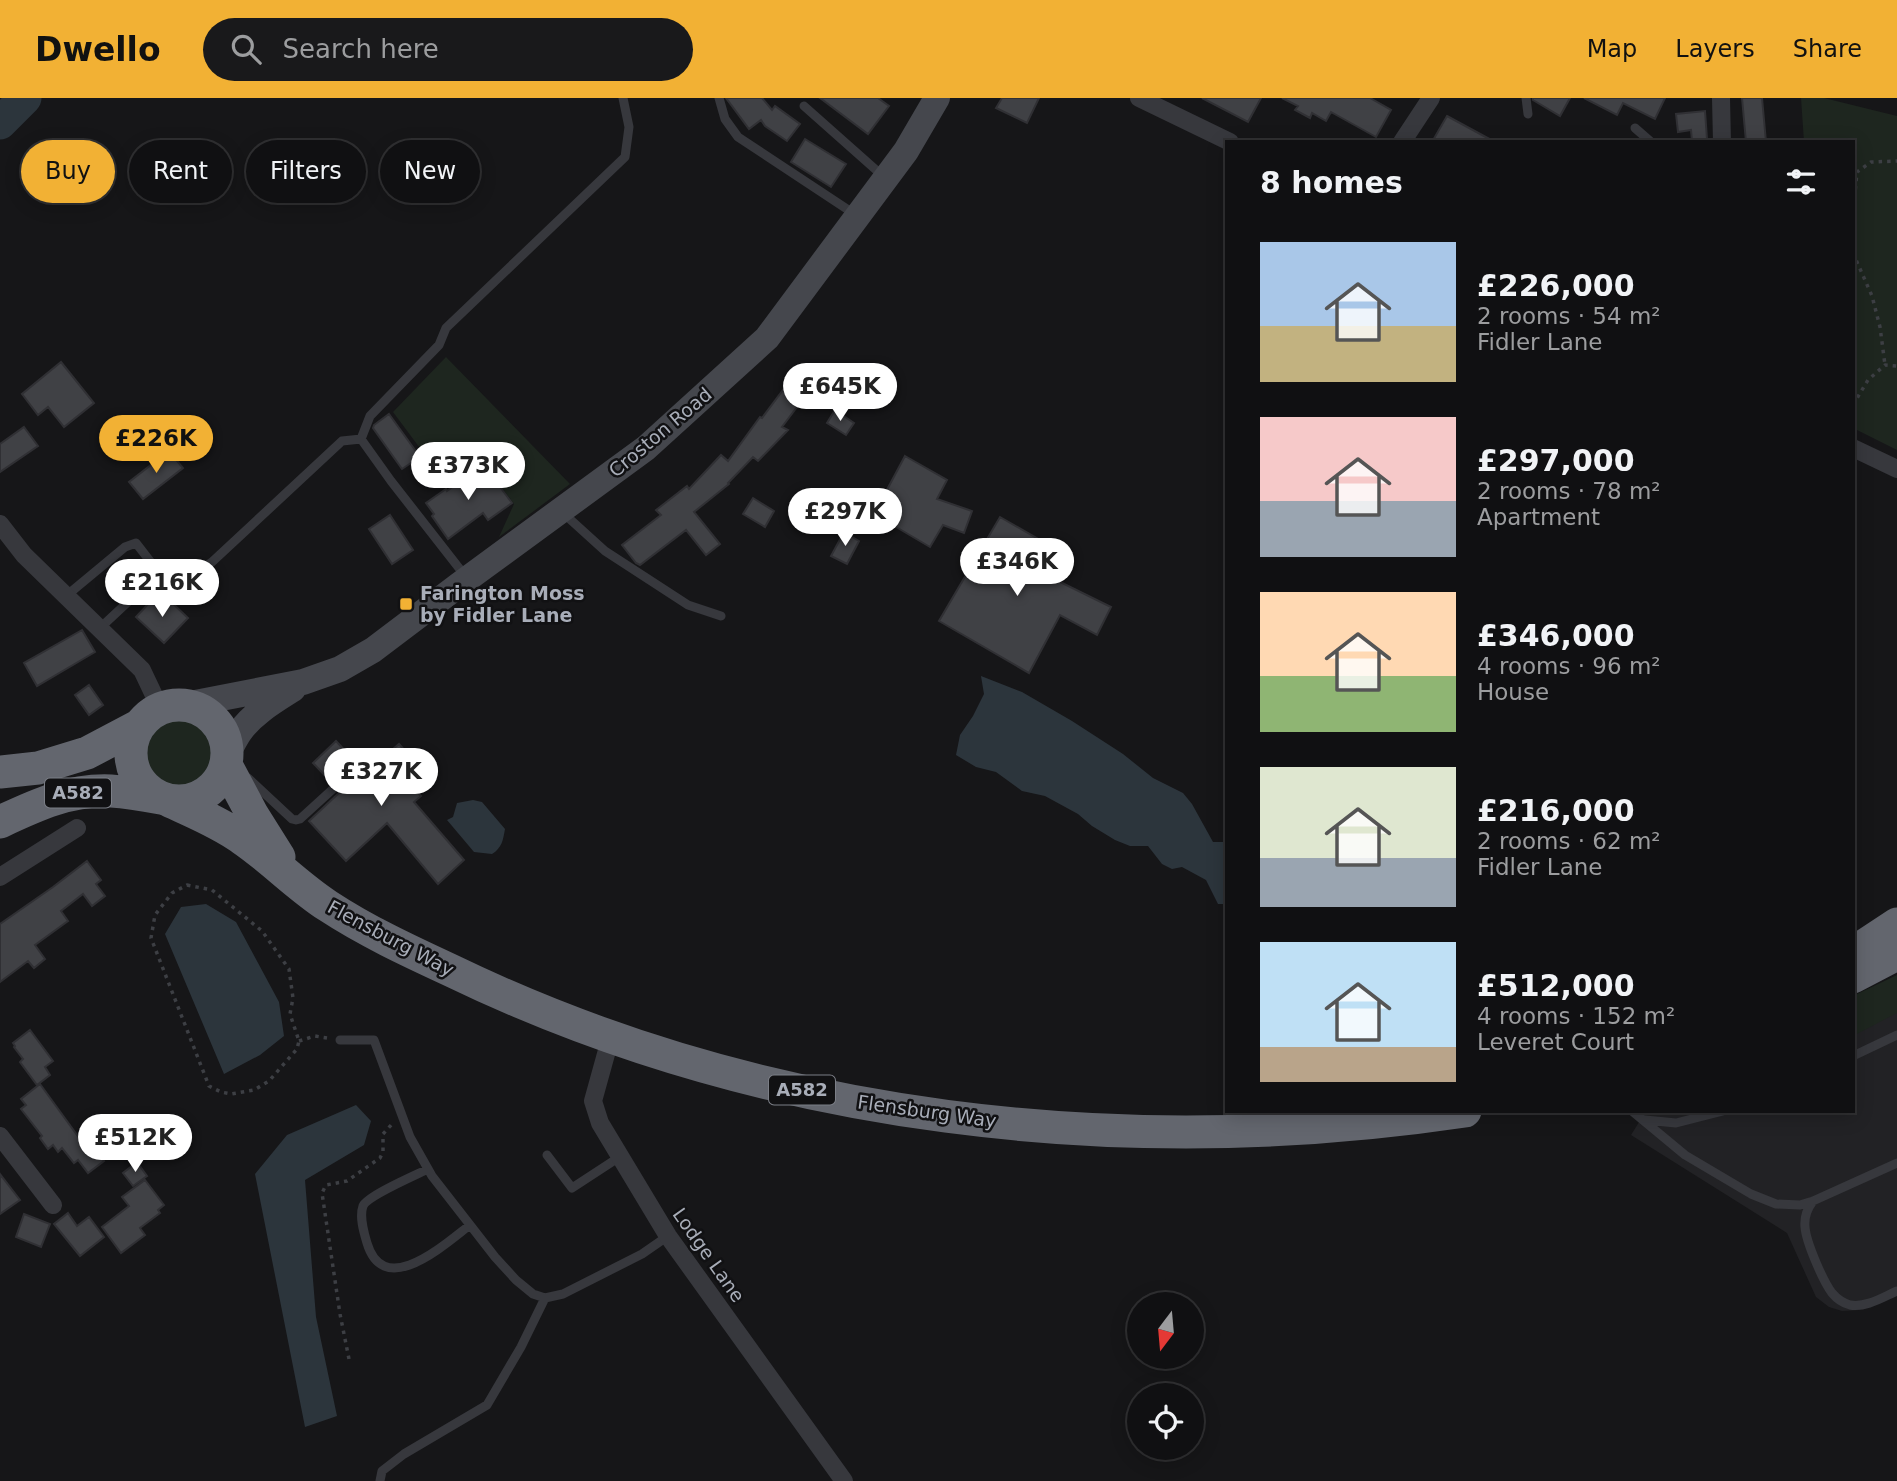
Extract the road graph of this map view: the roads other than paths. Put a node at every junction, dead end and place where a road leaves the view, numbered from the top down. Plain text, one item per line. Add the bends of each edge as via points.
1 (623, 98) edge
2 (719, 98) edge
3 (937, 98) edge
4 (1139, 98) edge
5 (1431, 98) edge
6 (1526, 98) edge
7 (1721, 98) edge
8 (1160, 102) edge
9 (804, 106) dead end
10 (1528, 114) dead end
11 (1635, 128) dead end
12 (1226, 140) edge
13 (1403, 140) edge
14 (1649, 140) edge
15 (1722, 140) edge
16 (886, 178) junction
17 (857, 216) junction
18 (361, 439) junction
19 (1855, 449) edge
20 (1897, 468) edge
21 (561, 511) junction
22 (0, 524) edge
23 (160, 573) junction
24 (467, 579) junction
25 (66, 596) junction
26 (721, 616) dead end
27 (100, 628) junction
28 (303, 682) junction
29 (162, 713) junction
30 (227, 760) junction
31 (0, 772) edge
32 (334, 788) dead end
33 (0, 789) edge
34 (165, 799) junction
35 (0, 813) edge
36 (0, 822) edge
37 (77, 828) dead end
38 (0, 877) edge
39 (304, 889) junction
40 (1897, 924) edge
41 (1855, 952) edge
42 (1897, 954) edge
43 (1855, 976) edge
44 (1897, 1035) edge
45 (611, 1036) junction
46 (340, 1040) road end
47 (1855, 1055) edge
48 (1449, 1113) edge
49 (1634, 1113) edge
50 (1715, 1113) edge
51 (1643, 1120) junction
52 (0, 1136) edge
53 (547, 1154) dead end
54 (621, 1156) junction
55 (1897, 1163) edge
56 (428, 1169) junction
57 (1813, 1201) junction
58 (53, 1205) dead end
59 (470, 1225) junction
60 (668, 1236) junction
61 (1897, 1291) edge
62 (545, 1298) junction
63 (380, 1481) edge
64 (844, 1481) edge

1 - 18 lane via 629,127 625,157 446,328 439,345 370,416
2 - 17 lane via 725,120 738,137
3 - 16 street, Croston Road
4 - 8 street
5 - 13 street
6 - 10 lane
7 - 15 street
8 - 12 street
9 - 16 lane
11 - 14 lane
16 - 17 street, Croston Road
17 - 21 street, Croston Road via 767,338 646,448
18 - 23 lane via 342,441 212,562 191,576
18 - 24 lane
19 - 20 street
21 - 24 street, Croston Road
21 - 26 lane via 615,558 688,605
22 - 25 street
23 - 25 lane via 136,543
23 - 27 lane
24 - 28 street, Croston Road via 373,650 340,669
25 - 27 street
27 - 29 street via 142,670
28 - 29 street, Croston Road
28 - 30 street, Croston Road via 239,732
29 - 30 highway, A582 via 198,708 210,715 224,734
29 - 31 highway, Croston Road / A582 via 80,755 38,768
29 - 34 highway, A582 via 133,738 131,761 140,782
30 - 32 lane via 292,819 300,819
30 - 34 highway, A582 via 209,791 185,801
30 - 39 highway, Flensburg Way / A582 via 272,848
33 - 35 highway
34 - 36 highway, A582 via 112,791 68,794
34 - 39 highway, Flensburg Way / A582 via 236,834
37 - 38 street
39 - 45 highway, Flensburg Way / A582 via 358,923 454,972
40 - 41 highway
42 - 43 highway
44 - 47 lane
45 - 48 highway, Flensburg Way / A582 via 796,1089 913,1112 1039,1126 1161,1132 1276,1130
45 - 54 street, Lodge Lane via 593,1101 600,1123
46 - 56 lane via 374,1040 410,1137
49 - 51 lane
50 - 51 lane via 1676,1123
51 - 57 lane via 1685,1155 1751,1194 1788,1206
52 - 58 street
53 - 54 lane via 572,1188
54 - 60 street, Lodge Lane
55 - 57 lane
56 - 59 lane
56 - 59 lane via 371,1197 363,1206 362,1223 377,1262 394,1269 410,1266
57 - 61 lane via 1805,1216 1806,1234 1834,1296 1847,1305 1864,1305
59 - 62 lane via 516,1280
60 - 62 lane via 563,1294
60 - 64 street, Lodge Lane
62 - 63 lane via 487,1405 404,1454 382,1471

